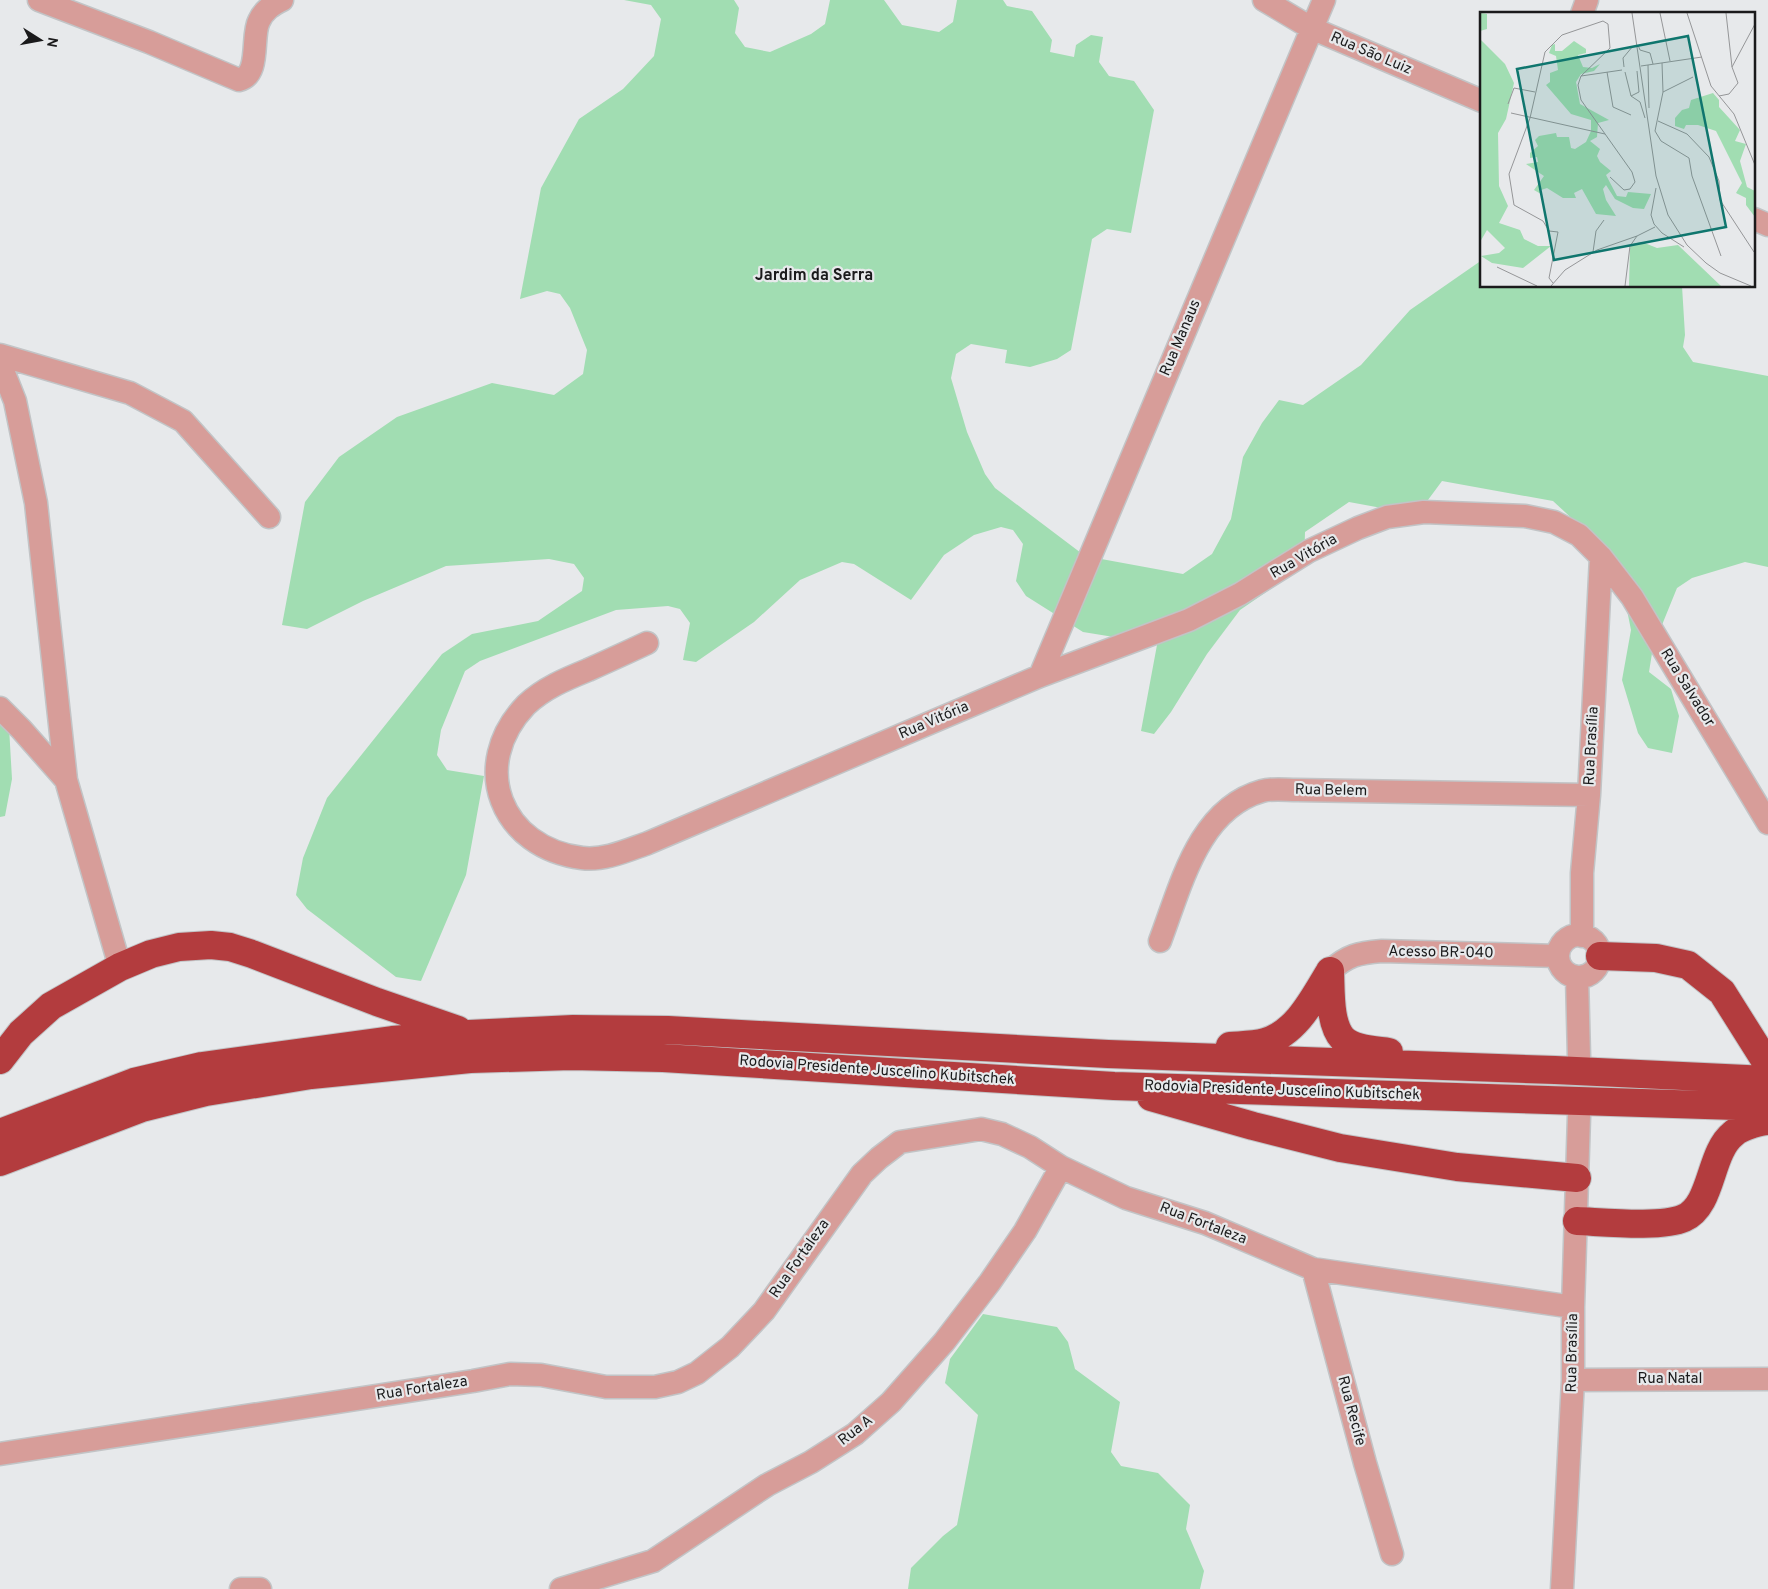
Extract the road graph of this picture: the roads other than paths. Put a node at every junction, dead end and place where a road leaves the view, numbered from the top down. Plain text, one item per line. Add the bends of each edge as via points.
1 (39, 0) edge
2 (282, 0) edge
3 (1264, 0) edge
4 (1324, 0) edge
5 (1587, 0) edge
6 (1583, 12) edge
7 (1311, 28) junction
8 (1480, 100) edge
9 (1756, 220) edge
10 (1768, 225) edge
11 (0, 355) edge
12 (0, 363) edge
13 (269, 517) dead end
14 (1601, 557) junction
15 (647, 643) dead end
16 (1040, 676) junction
17 (0, 708) edge
18 (66, 780) junction
19 (1589, 795) junction
20 (1768, 823) edge
21 (1582, 936) junction
22 (1160, 941) dead end
23 (1558, 956) junction
24 (1600, 956) junction
25 (120, 967) junction
26 (1330, 971) junction
27 (1577, 977) junction
28 (469, 1034) junction
29 (1108, 1054) junction
30 (1579, 1057) dead end
31 (0, 1060) edge
32 (1768, 1065) edge
33 (1555, 1070) junction
34 (1768, 1080) edge
35 (1114, 1086) junction
36 (1768, 1107) edge
37 (1579, 1116) dead end
38 (1768, 1121) edge
39 (0, 1133) edge
40 (0, 1162) edge
41 (1062, 1167) junction
42 (1577, 1178) junction
43 (1577, 1221) junction
44 (1313, 1269) junction
45 (1573, 1307) junction
46 (1768, 1379) edge
47 (1573, 1380) junction
48 (0, 1454) edge
49 (1392, 1554) dead end
50 (241, 1589) edge
51 (260, 1589) edge
52 (561, 1589) edge
53 (1562, 1589) edge

1 - 2 street via 239,80 250,73 258,22 271,6
3 - 7 street, Rua São Luiz
4 - 7 street, Rua Manaus
5 - 6 street
7 - 8 street, Rua São Luiz
7 - 16 street, Rua Manaus
9 - 10 street
11 - 13 street via 130,393 183,421
12 - 18 street via 15,401 36,503
14 - 16 street, Rua Vitória via 1579,535 1554,522 1525,516 1424,512 1387,518 1308,551 1240,594 1189,620
14 - 19 street, Rua Brasília
14 - 20 street, Rua Salvador via 1632,597
15 - 16 street, Rua Vitória via 548,688 510,725 499,748 497,786 502,803 517,825 533,840 556,853 584,859 613,856
17 - 18 street
18 - 25 street
19 - 21 street, Rua Brasília via 1582,873
19 - 22 street, Rua Belem via 1263,791 1238,801 1219,816 1198,846
21 - 23 street via 1568,938
21 - 24 street via 1593,940
23 - 26 street, Acesso BR-040 via 1382,951 1360,953
23 - 27 street via 1562,968
24 - 27 street via 1596,969
24 - 32 highway via 1656,958 1688,965 1722,992
25 - 28 highway via 151,954 179,948 230,947
25 - 31 highway via 51,1006 21,1033
26 - 29 highway via 1302,1015 1285,1031 1267,1041
26 - 33 highway via 1333,1019 1344,1040 1355,1046
27 - 30 street
28 - 29 highway, Rodovia Presidente Juscelino Kubitschek via 573,1029 668,1030
28 - 39 highway, Rodovia Presidente Juscelino Kubitschek via 392,1040 202,1066 134,1082
29 - 33 highway, Rodovia Presidente Juscelino Kubitschek
33 - 34 highway, Rodovia Presidente Juscelino Kubitschek
35 - 36 highway, Rodovia Presidente Juscelino Kubitschek
35 - 40 highway, Rodovia Presidente Juscelino Kubitschek via 663,1058 470,1059 311,1075 206,1092 142,1108
35 - 42 highway via 1340,1148 1457,1167
37 - 42 street, Rua Brasília
38 - 43 highway via 1746,1126 1732,1134 1723,1147 1697,1209 1684,1218 1663,1223
41 - 44 street, Rua Fortaleza via 1126,1198 1206,1222
41 - 48 street, Rua Fortaleza via 1030,1147 1002,1134 981,1129 900,1142 862,1174 764,1311 730,1347 697,1373 678,1382 606,1387 541,1375 510,1374
41 - 52 street, Rua A via 1025,1231 950,1335 891,1402 855,1434 767,1486 653,1561
42 - 43 street, Rua Brasília
43 - 45 street, Rua Brasília
44 - 45 street, Rua Fortaleza
44 - 49 street, Rua Recife
45 - 47 street, Rua Brasília
46 - 47 street, Rua Natal
47 - 53 street, Rua Brasília
50 - 51 street

